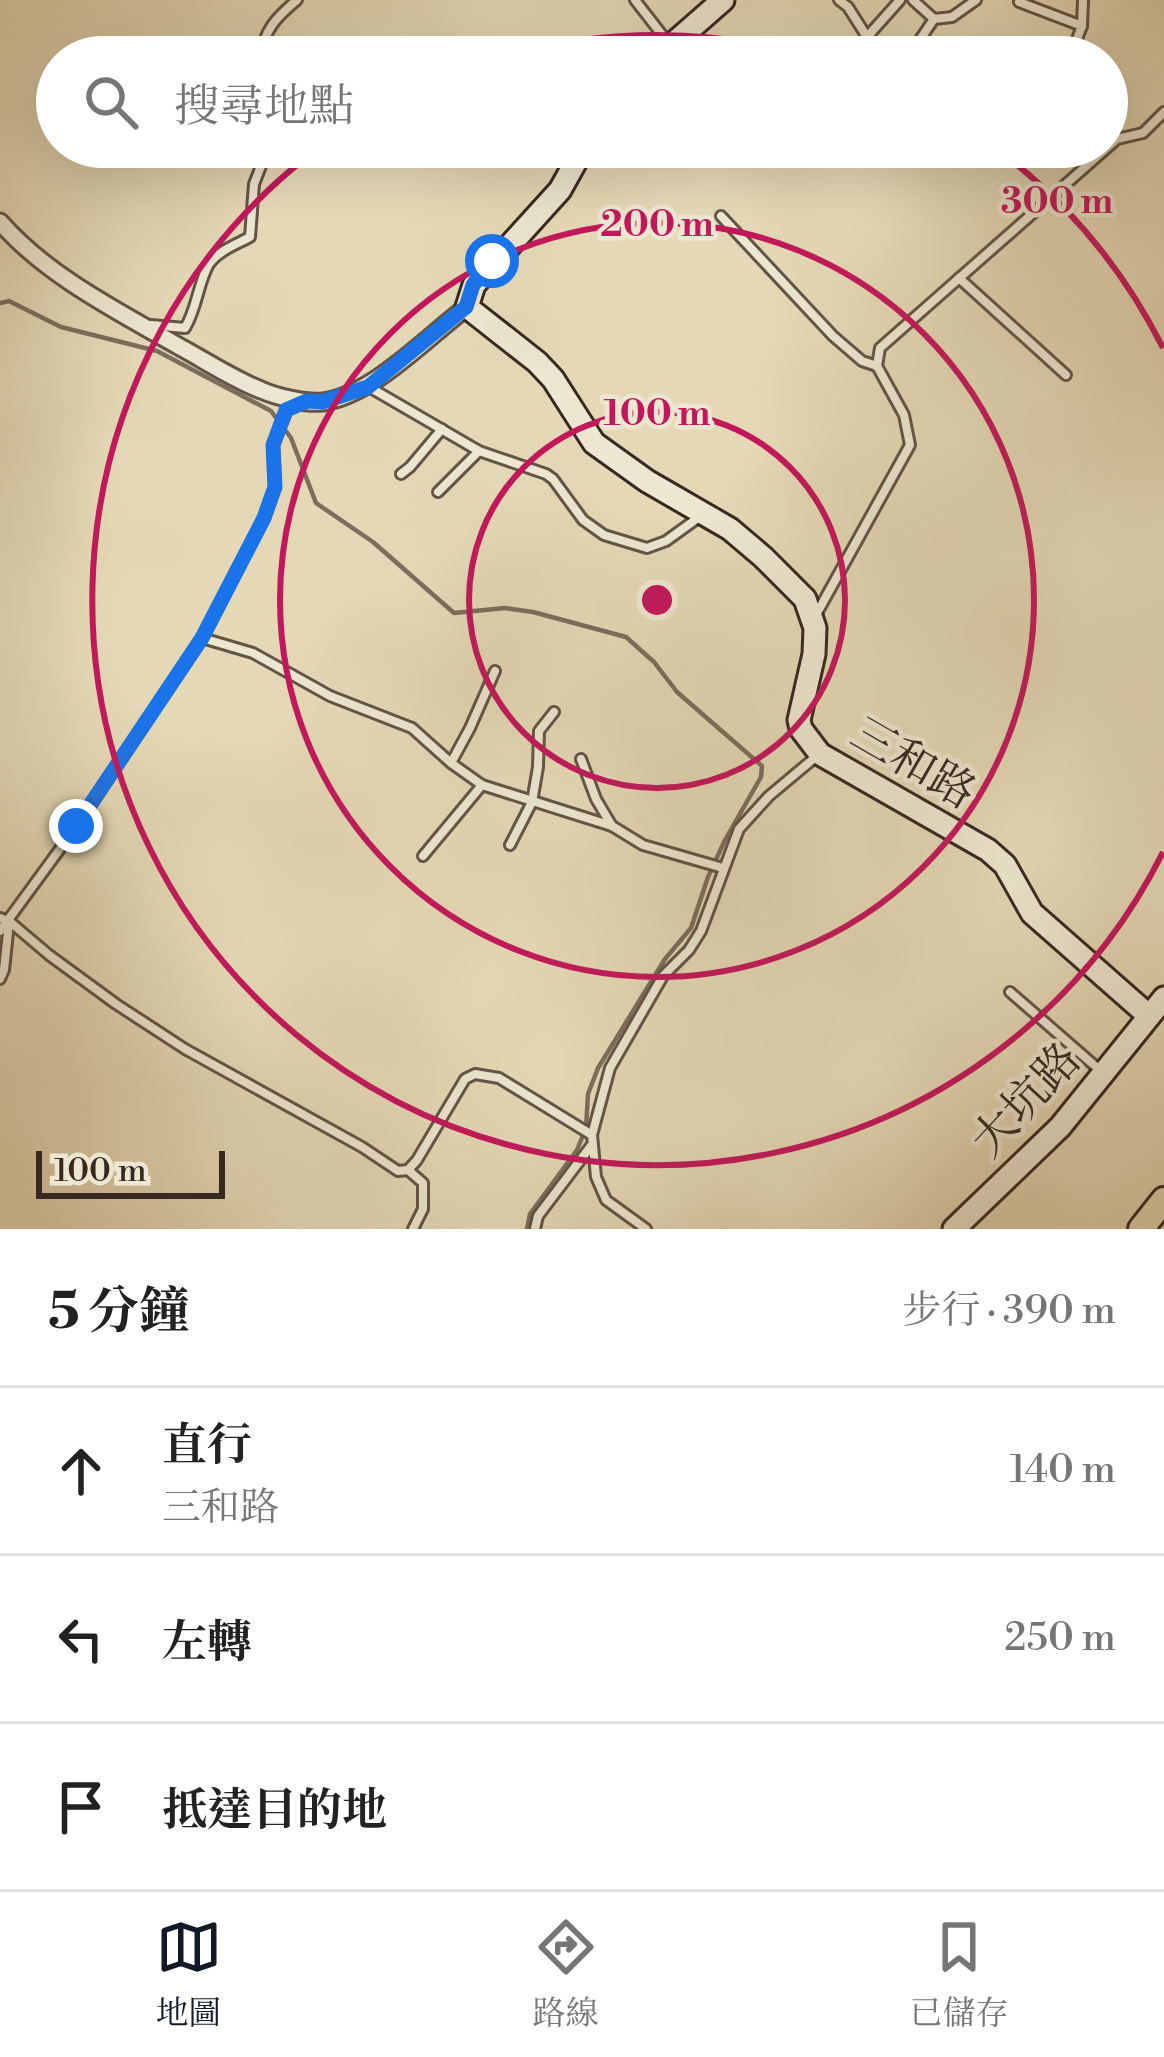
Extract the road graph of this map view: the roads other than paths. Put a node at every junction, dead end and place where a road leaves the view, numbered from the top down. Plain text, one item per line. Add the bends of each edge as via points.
1 (297, 0) edge
2 (635, 0) edge
3 (723, 0) edge
4 (839, 0) edge
5 (901, 0) edge
6 (913, 0) edge
7 (976, 0) edge
8 (1083, 0) edge
9 (1019, 2) edge
10 (934, 19) junction
11 (1082, 26) junction
12 (265, 36) edge
13 (657, 36) edge
14 (686, 36) edge
15 (866, 36) edge
16 (868, 36) edge
17 (922, 36) edge
18 (1078, 36) edge
19 (1164, 112) edge
20 (1128, 137) edge
21 (260, 168) edge
22 (572, 168) edge
23 (1085, 168) edge
24 (721, 216) dead end
25 (0, 222) edge
26 (959, 278) junction
27 (466, 307) junction
28 (138, 323) junction
29 (877, 366) junction
30 (1066, 375) dead end
31 (368, 387) junction
32 (307, 401) junction
33 (442, 429) junction
34 (479, 451) junction
35 (401, 473) dead end
36 (438, 492) dead end
37 (704, 514) junction
38 (814, 618) junction
39 (202, 638) junction
40 (495, 671) dead end
41 (554, 712) dead end
42 (820, 754) junction
43 (581, 759) dead end
44 (451, 763) junction
45 (482, 785) junction
46 (532, 802) junction
47 (612, 826) junction
48 (510, 845) dead end
49 (423, 856) dead end
50 (723, 868) junction
51 (5, 920) edge
52 (0, 931) edge
53 (0, 979) edge
54 (1010, 992) dead end
55 (1164, 998) edge
56 (1149, 1016) junction
57 (1103, 1072) junction
58 (592, 1140) junction
59 (408, 1170) junction
60 (1164, 1200) edge
61 (413, 1229) edge
62 (535, 1229) edge
63 (646, 1229) edge
64 (954, 1229) edge
65 (1141, 1229) edge

1 - 12 lane
2 - 13 lane
3 - 14 main road
4 - 15 lane
5 - 16 lane
6 - 10 lane
7 - 10 lane
8 - 11 lane
9 - 11 lane
10 - 17 lane
11 - 18 lane
19 - 20 lane
21 - 28 lane via 250,237 209,264 185,328
22 - 27 main road via 473,285
23 - 26 lane
24 - 29 lane via 833,336
25 - 28 street via 63,276
26 - 29 lane via 880,348
26 - 30 lane
27 - 31 street
27 - 37 main road via 537,362 594,443
28 - 32 street via 262,391
29 - 38 lane via 904,415 910,445
31 - 32 street
31 - 33 lane
32 - 39 lane via 286,410 264,518
33 - 34 lane
33 - 35 lane
34 - 36 lane
34 - 37 lane via 546,474 583,520 627,543 647,548 666,541
37 - 38 main road via 764,557
38 - 42 main road, 三和路 via 799,721
39 - 44 lane via 253,653 330,696 412,728
39 - 51 lane
40 - 44 lane
41 - 46 lane via 537,737
42 - 50 lane via 740,829
42 - 56 main road, 三和路 via 988,850 1032,913
43 - 47 lane
44 - 45 lane
45 - 46 lane
45 - 49 lane
46 - 47 lane
46 - 48 lane
47 - 50 lane via 644,845
50 - 58 lane via 701,931 663,976 610,1068
51 - 52 lane
51 - 53 lane
51 - 59 lane via 185,1049
54 - 57 lane
55 - 56 main road, 大坑路
56 - 57 main road, 大坑路
57 - 64 main road, 大坑路
58 - 59 lane via 499,1078 475,1074
58 - 62 lane
58 - 63 lane via 607,1200
59 - 61 lane via 423,1183
60 - 65 main road

